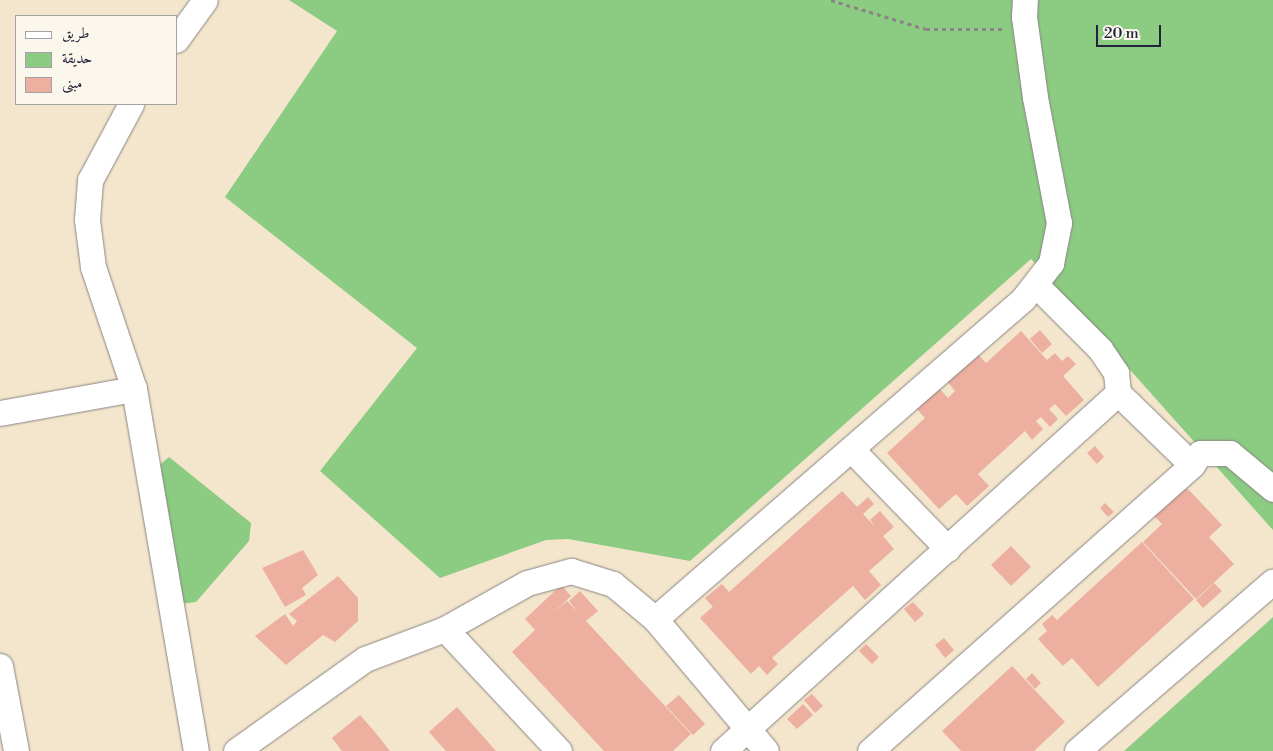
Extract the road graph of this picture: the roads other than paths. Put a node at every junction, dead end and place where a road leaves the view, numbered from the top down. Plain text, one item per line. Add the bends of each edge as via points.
1 (205, 0) edge
2 (1025, 0) edge
3 (178, 37) edge
4 (130, 105) edge
5 (1036, 285) junction
6 (134, 389) junction
7 (1118, 393) junction
8 (0, 413) edge
9 (851, 449) junction
10 (1192, 465) junction
11 (1273, 489) edge
12 (948, 550) junction
13 (1273, 581) edge
14 (655, 620) junction
15 (445, 629) junction
16 (0, 666) edge
17 (746, 729) junction
18 (16, 751) edge
19 (196, 751) edge
20 (236, 751) edge
21 (559, 751) edge
22 (723, 751) edge
23 (766, 751) edge
24 (870, 751) edge
25 (1078, 751) edge

1 - 3 street
2 - 5 street via 1035,97 1059,223 1051,263
4 - 6 street via 90,180 87,220 93,267
5 - 7 street via 1100,349 1116,373
5 - 9 street
6 - 8 street
6 - 19 street
7 - 10 street
7 - 12 street
9 - 12 street
9 - 14 street
10 - 11 street via 1200,453 1230,453
10 - 24 street
12 - 17 street
13 - 25 street
14 - 15 street via 613,584 572,570 527,583
14 - 17 street
15 - 20 street via 365,659
15 - 21 street
16 - 18 street
17 - 22 street
17 - 23 street

